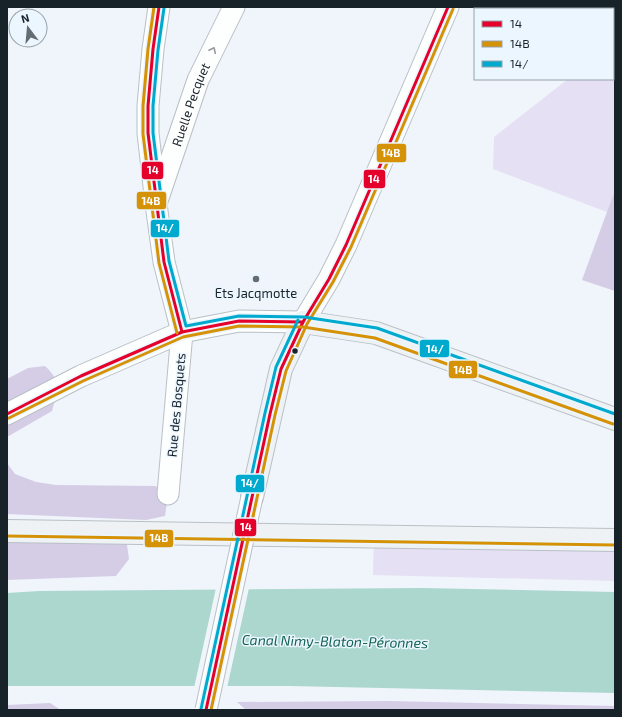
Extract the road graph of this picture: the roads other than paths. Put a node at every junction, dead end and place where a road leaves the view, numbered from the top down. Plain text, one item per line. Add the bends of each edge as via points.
1 (159, 7) edge
2 (234, 7) edge
3 (448, 7) edge
4 (156, 204) junction
5 (303, 322) junction
6 (182, 332) junction
7 (7, 414) edge
8 (615, 419) edge
9 (168, 494) dead end
10 (252, 497) joint
11 (7, 531) edge
12 (615, 540) edge
13 (206, 710) edge

1 - 4 street, Rue des Bosquets via 152,49 148,106 148,133
4 -> 2 street, Ruelle Pecquet via 198,80
3 - 5 street via 346,245 329,280
4 - 6 street, Rue des Bosquets via 164,262
5 - 6 street via 239,321
5 - 8 main road via 376,333
5 - 10 main road via 281,369
6 - 7 street via 81,376
6 - 9 street, Rue des Bosquets
10 - 13 street, bridge
11 - 12 main road

